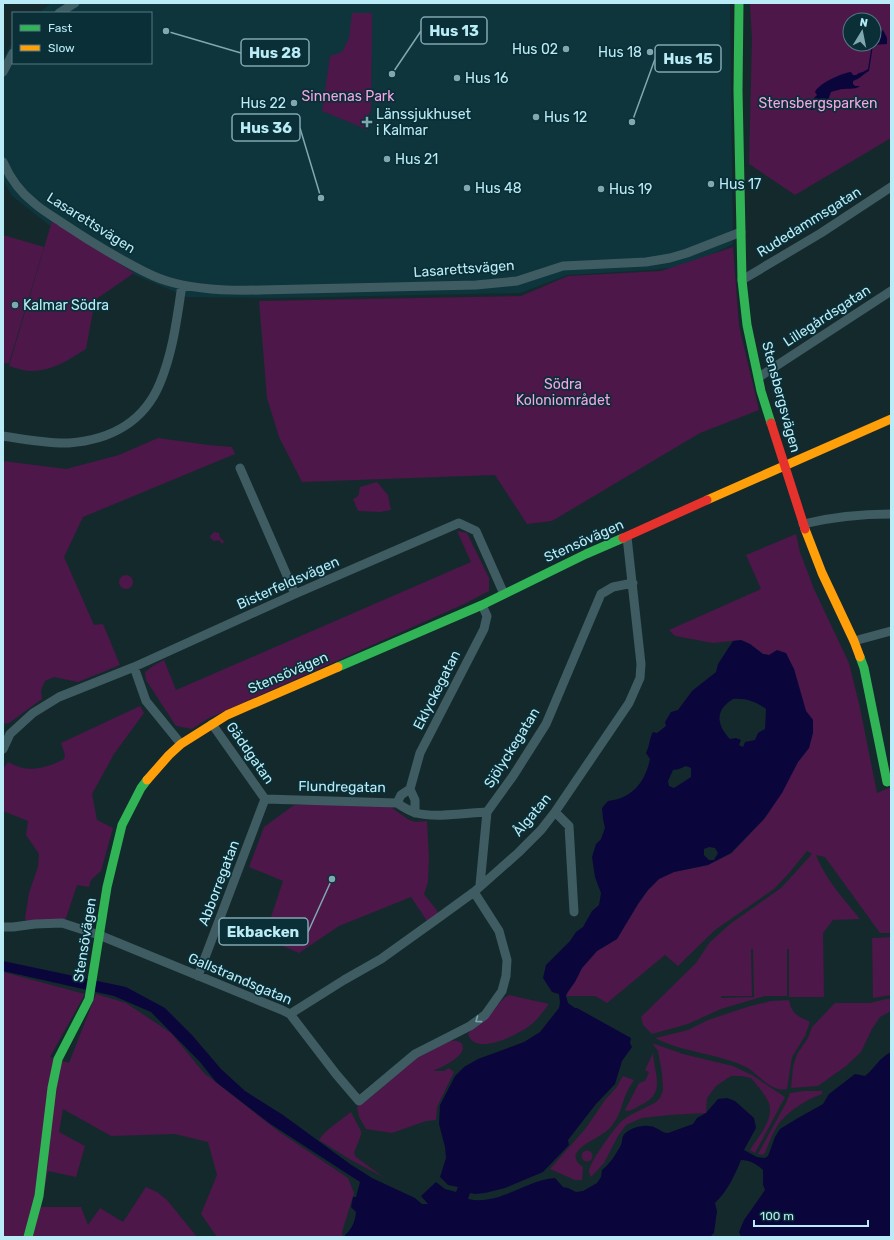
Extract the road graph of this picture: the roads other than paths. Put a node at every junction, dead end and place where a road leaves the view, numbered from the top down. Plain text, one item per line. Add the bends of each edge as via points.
1 (75, 3) edge
2 (739, 3) edge
3 (61, 12) edge
4 (12, 55) edge
5 (3, 72) edge
6 (3, 162) edge
7 (891, 187) edge
8 (740, 232) junction
9 (742, 280) junction
10 (182, 285) junction
11 (891, 291) edge
12 (759, 377) junction
13 (891, 419) edge
14 (3, 436) edge
15 (785, 467) junction
16 (240, 468) dead end
17 (891, 514) edge
18 (803, 524) junction
19 (627, 537) junction
20 (633, 583) junction
21 (295, 594) junction
22 (504, 594) junction
23 (482, 605) junction
24 (891, 631) edge
25 (854, 641) junction
26 (134, 667) junction
27 (212, 724) junction
28 (6, 733) edge
29 (181, 744) junction
30 (3, 749) edge
31 (889, 782) edge
32 (410, 789) junction
33 (265, 799) junction
34 (397, 803) junction
35 (487, 812) junction
36 (555, 812) junction
37 (414, 813) junction
38 (477, 888) junction
39 (574, 912) dead end
40 (3, 927) edge
41 (99, 935) junction
42 (198, 976) junction
43 (290, 1014) junction
44 (28, 1237) edge

1 - 3 street
2 - 8 street, Stensbergsvägen
4 - 5 street
6 - 10 street, Lasarettsvägen via 8,174 34,204 117,257 150,275
7 - 9 street, Rudedammsgatan via 821,234
8 - 9 street, Stensbergsvägen
8 - 10 street, Lasarettsvägen via 670,258 646,262 563,266 517,280 476,285 236,290
9 - 12 street, Stensbergsvägen via 747,325
10 - 14 street via 171,349 160,384 144,411 125,426 101,438 68,443
11 - 12 street, Lillegårdsgatan
12 - 15 street, Stensbergsvägen
13 - 15 street, Stensövägen
15 - 18 street, Stensbergsvägen
15 - 19 street, Stensövägen
16 - 21 street
17 - 18 street via 830,518
18 - 25 street, Stensbergsvägen via 822,573
19 - 20 street, Ålgatan
19 - 22 street, Stensövägen
20 - 35 street, Sjölyckegatan via 613,587 601,594 546,724
20 - 36 street, Ålgatan via 641,664 640,678 630,703
21 - 22 street, Bisterfeldsvägen via 459,523 476,531
21 - 26 street, Bisterfeldsvägen
22 - 23 street, Stensövägen
23 - 27 street, Stensövägen via 234,712
23 - 32 street, Eklyckegatan via 487,616 484,629 420,753
24 - 25 street
25 - 31 street, Stensbergsvägen via 864,668
26 - 28 street, Bisterfeldsvägen via 60,697
26 - 29 street via 146,701
27 - 29 street, Stensövägen
27 - 33 street, Gäddgatan
28 - 30 street
29 - 41 street, Stensövägen via 155,770 131,806 122,825
32 - 34 street, Eklyckegatan
32 - 37 street, Eklyckegatan via 415,800
33 - 34 street, Flundregatan
33 - 42 street, Abborregatan
34 - 37 street, Flundregatan
35 - 37 street, Flundregatan via 427,815
35 - 38 street
36 - 38 street, Ålgatan via 518,853
36 - 39 street via 569,826
38 - 43 street, Ålgatan via 381,959
38 -> 43 street, Gallstrandsgatan via 498,931 507,960 502,991 485,1015 470,1026 415,1054 359,1101
40 - 41 street, Gallstrandsgatan via 62,923
41 - 42 street, Gallstrandsgatan
41 - 44 street, Stensövägen via 89,999 58,1059 39,1196
42 - 43 street, Gallstrandsgatan

